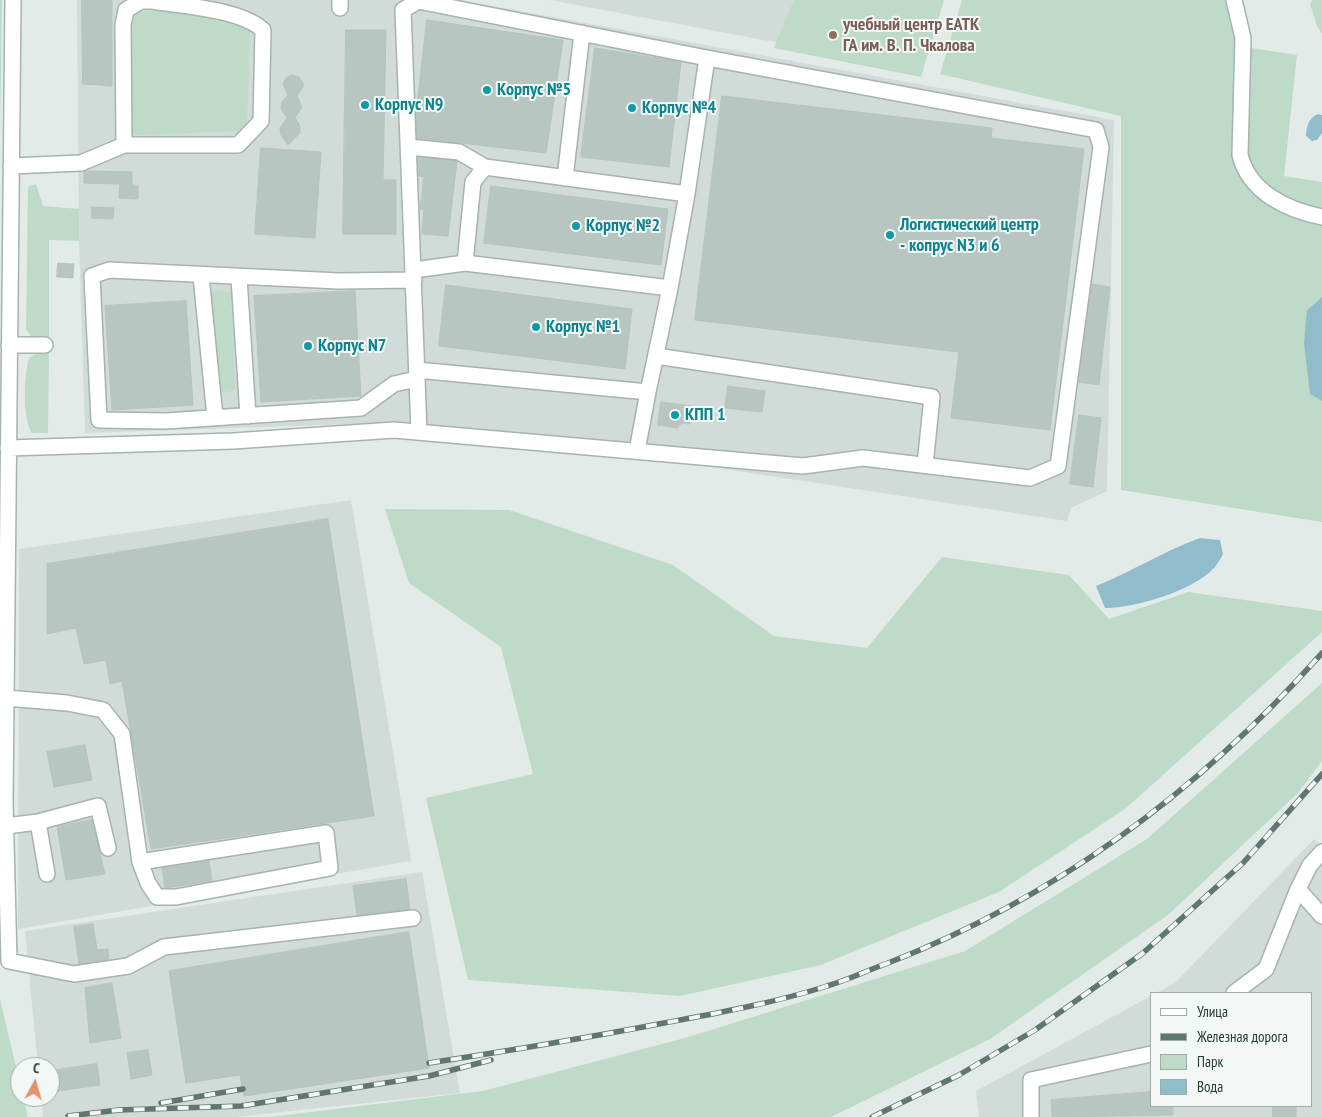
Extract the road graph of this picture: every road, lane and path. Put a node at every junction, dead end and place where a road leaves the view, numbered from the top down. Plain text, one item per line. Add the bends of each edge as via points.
1 (13, 0) edge
2 (1234, 0) edge
3 (582, 34) junction
4 (707, 58) junction
5 (124, 145) junction
6 (409, 147) junction
7 (485, 167) junction
8 (7, 175) edge
9 (565, 178) junction
10 (687, 194) junction
11 (1322, 217) edge
12 (465, 263) junction
13 (414, 275) junction
14 (201, 276) junction
15 (239, 278) junction
16 (670, 288) junction
17 (9, 345) junction
18 (44, 345) dead end
19 (656, 356) junction
20 (417, 374) junction
21 (648, 392) junction
22 (248, 416) junction
23 (215, 418) junction
24 (419, 432) junction
25 (8, 448) junction
26 (637, 451) junction
27 (925, 465) junction
28 (6, 698) junction
29 (38, 822) junction
30 (6, 826) junction
31 (108, 848) dead end
32 (1322, 852) edge
33 (140, 862) junction
34 (48, 874) dead end
35 (1298, 889) junction
36 (1322, 916) edge
37 (414, 918) dead end
38 (1235, 992) edge
39 (1150, 1054) edge
40 (1031, 1117) edge

1 - 8 street
2 - 11 street via 1243,38 1240,155 1244,169 1259,189 1304,214
3 - 4 street
3 - 6 street via 418,1 403,10
3 - 9 street
4 - 10 street
4 - 27 street via 1096,130 1101,147 1058,466 1030,478
5 - 5 street via 238,145 248,137 261,121 263,30 254,21 230,14 152,1 141,1 126,10 123,25
5 - 8 street via 81,163
6 - 7 street via 459,152
6 - 13 street
7 - 9 street
7 - 12 street via 473,182
8 - 17 street
9 - 10 street
10 - 16 street
12 - 13 street
12 - 16 street
13 - 15 street via 339,281
13 - 20 street
14 - 15 street
14 - 23 street
14 - 23 street via 109,270 92,276 99,420
15 - 22 street
16 - 19 street
17 - 18 street
17 - 25 street
19 - 21 street
19 - 27 street via 932,397
20 - 21 street
20 - 22 street via 394,384 360,408
20 - 24 street
21 - 26 street
22 - 23 street
24 - 25 street via 394,430 233,441
24 - 26 street
25 - 28 street
26 - 27 street via 803,466 863,458
28 - 30 street
28 - 33 street via 68,702 103,710 122,734
29 - 30 street
29 - 31 street via 98,806
29 - 34 street
30 - 37 street via 9,961 74,974 128,966 164,947
32 - 35 street via 1310,865
33 - 33 street via 326,833 330,868 176,897 157,897
35 - 36 street
35 - 38 street via 1266,969
39 - 40 street via 1031,1080

